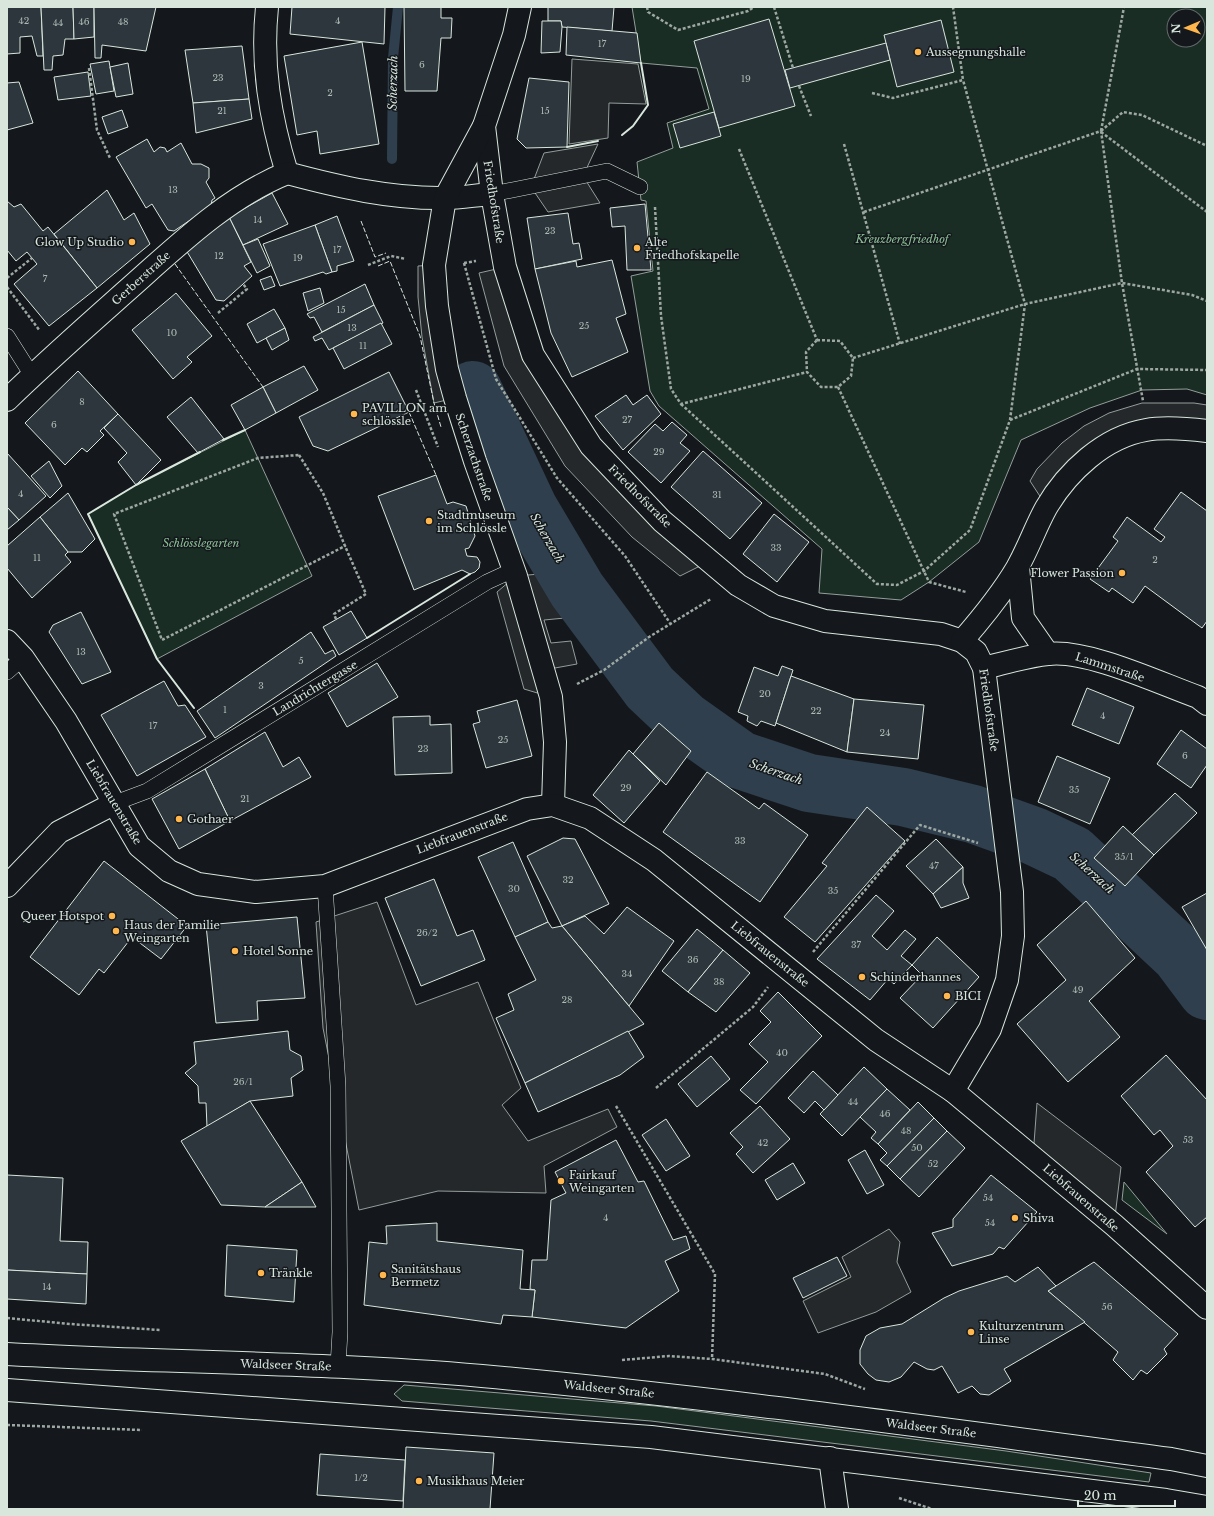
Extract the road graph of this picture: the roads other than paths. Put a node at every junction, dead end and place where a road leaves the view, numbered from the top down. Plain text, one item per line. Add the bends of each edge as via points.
1 (267, 7) edge
2 (520, 7) edge
3 (484, 126) junction
4 (287, 173) junction
5 (640, 187) dead end
6 (492, 194) junction
7 (445, 198) junction
8 (7, 336) edge
9 (33, 376) junction
10 (8, 398) edge
11 (1207, 431) edge
12 (1018, 567) junction
13 (513, 570) junction
14 (7, 641) edge
15 (962, 641) junction
16 (1048, 654) junction
17 (15, 665) edge
18 (984, 668) junction
19 (1207, 704) edge
20 (115, 803) junction
21 (553, 805) junction
22 (7, 886) edge
23 (325, 886) junction
24 (953, 1091) junction
25 (1207, 1308) edge
26 (7, 1354) edge
27 (338, 1366) junction
28 (7, 1390) edge
29 (830, 1458) junction
30 (1207, 1466) edge
31 (1207, 1507) edge
32 (837, 1509) edge

1 - 4 street via 264,35 266,82 275,134
2 - 3 street, Friedhofstraße via 514,35
3 - 6 street, Friedhofstraße
3 - 7 street, Scherzachstraße
4 - 7 street via 354,190
4 - 9 street, Gerberstraße via 263,182 224,209 173,250
5 - 6 lane via 608,171
6 - 7 street
6 - 15 street, Friedhofstraße via 505,267 533,355 591,446 662,521 738,585 774,606 825,621 941,634
7 - 13 street, Scherzachstraße via 434,265 438,314 447,369 474,461
8 - 9 lane
9 - 10 street, Gerberstraße
11 - 12 street via 1147,430 1115,440 1088,459 1063,484 1047,507
12 - 15 street via 997,600
12 - 16 street via 1022,618
13 - 20 lane, Landrichtergasse via 487,582 146,791
13 - 21 street, Scherzachstraße via 551,697 555,742
14 - 17 street, Liebfrauenstraße
15 - 18 street, Friedhofstraße via 976,652
16 - 18 street, Lammstraße
16 - 19 street, Lammstraße via 1072,654 1113,666 1198,697
17 - 20 street, Liebfrauenstraße via 66,720
18 - 24 street, Friedhofstraße via 1012,892 1013,936 1007,980 990,1029
20 - 22 street via 59,832
20 - 23 street, Liebfrauenstraße via 139,846 169,871 198,884 256,892
21 - 23 street, Liebfrauenstraße via 527,809
21 - 24 street, Liebfrauenstraße via 590,818 654,860 876,1040
23 - 27 lane via 338,1086
24 - 25 street, Liebfrauenstraße via 1114,1225
26 - 27 street, Waldseer Straße
27 - 30 street, Waldseer Straße via 481,1376 715,1400 1171,1459
28 - 29 street via 651,1436
29 - 31 street
29 - 32 street

